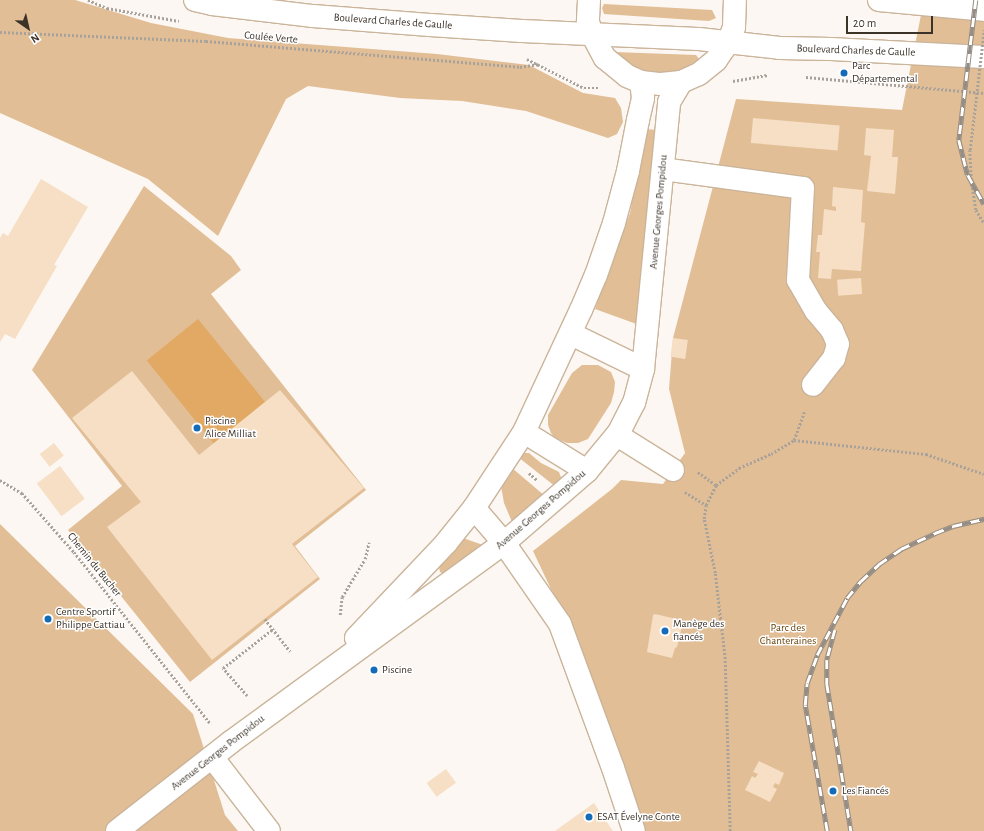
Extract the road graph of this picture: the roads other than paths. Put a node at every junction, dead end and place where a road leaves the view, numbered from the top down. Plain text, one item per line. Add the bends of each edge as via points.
1 (195, 0) edge
2 (589, 0) edge
3 (735, 0) edge
4 (879, 0) edge
5 (984, 10) edge
6 (592, 34) junction
7 (728, 43) junction
8 (984, 57) edge
9 (641, 82) junction
10 (681, 82) junction
11 (663, 168) junction
12 (571, 334) junction
13 (643, 369) junction
14 (813, 385) road end
15 (524, 432) junction
16 (618, 435) junction
17 (673, 470) dead end
18 (587, 471) junction
19 (474, 508) junction
20 (504, 543) junction
21 (319, 676) junction
22 (212, 757) junction
23 (117, 831) edge
24 (269, 831) edge
25 (634, 831) edge

1 - 6 street, Boulevard Charles de Gaulle via 313,16 514,31
2 - 6 street via 588,22
3 - 7 street via 734,27
4 - 5 street
6 - 7 street, Boulevard Charles de Gaulle via 699,39
6 - 9 street via 605,58 615,68
7 - 8 street, Boulevard Charles de Gaulle via 780,48
7 - 10 street via 710,65 699,74
9 - 10 street
9 - 12 street, Avenue Georges Pompidou via 643,98 614,223
10 - 11 street, Avenue Georges Pompidou via 669,102
11 - 13 street, Avenue Georges Pompidou
11 - 14 street via 803,188 798,280 816,311 832,330 838,344 834,358
12 - 13 street
12 - 15 street, Avenue Georges Pompidou
13 - 16 street, Avenue Georges Pompidou via 634,403
15 - 18 street
15 - 19 street, Avenue Georges Pompidou
16 - 17 street
16 - 18 street, Avenue Georges Pompidou
18 - 20 street, Avenue Georges Pompidou
19 - 20 street
19 - 21 street, Avenue Georges Pompidou via 446,543
20 - 21 street, Avenue Georges Pompidou
20 - 25 street via 560,624
21 - 22 street, Avenue Georges Pompidou
22 - 23 street, Avenue Georges Pompidou
22 - 24 street

